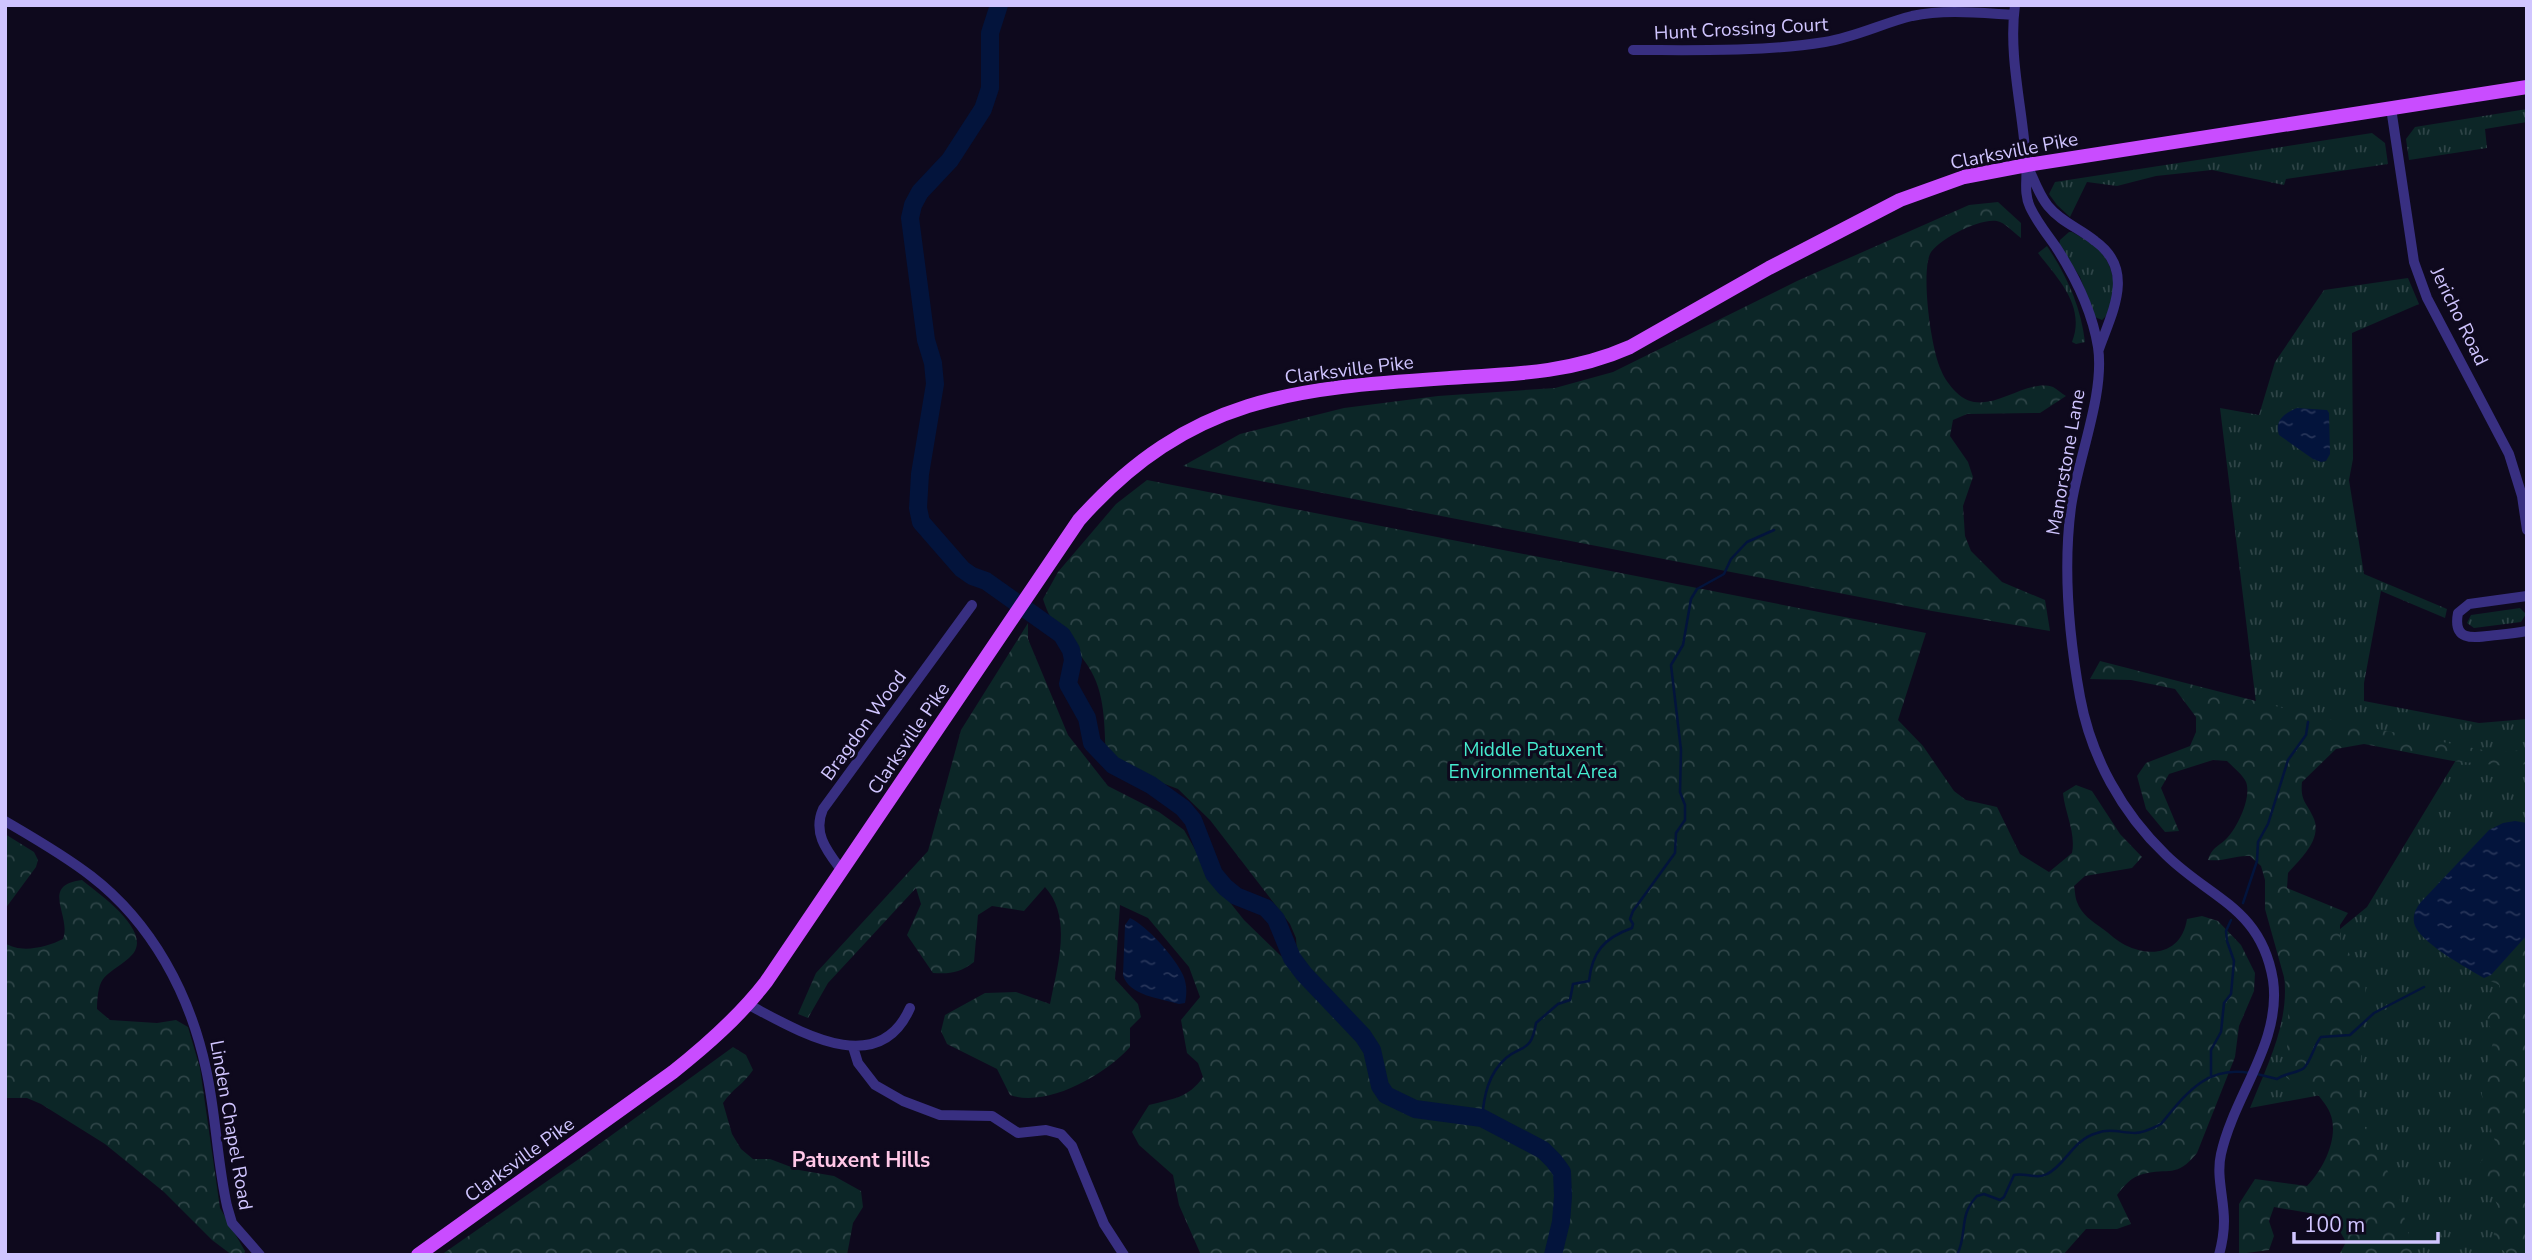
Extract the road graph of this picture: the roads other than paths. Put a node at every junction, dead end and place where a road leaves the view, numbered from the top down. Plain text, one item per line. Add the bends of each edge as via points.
1 (2014, 10) edge
2 (1633, 50) dead end
3 (2527, 87) edge
4 (2391, 108) junction
5 (2027, 165) junction
6 (2098, 350) junction
7 (2527, 530) edge
8 (2527, 596) edge
9 (972, 605) dead end
10 (2527, 631) edge
11 (5, 821) edge
12 (842, 871) junction
13 (749, 1005) junction
14 (910, 1008) dead end
15 (853, 1047) junction
16 (260, 1255) edge
17 (418, 1255) edge
18 (1124, 1255) edge
19 (2219, 1255) edge

1 - 2 street, Hunt Crossing Court via 1914,16 1843,39 1807,45
1 - 5 street via 2014,52
3 - 4 main road, Clarksville Pike
4 - 5 main road, Clarksville Pike
4 - 7 street, Jericho Road via 2414,262 2427,298 2509,454
5 - 6 street, Manorstone Lane via 2028,201 2081,289
5 - 6 street, Manorstone Lane via 2048,206 2104,247 2115,267 2117,299
5 - 12 main road, Clarksville Pike via 1964,177 1900,200 1607,358 1561,370 1318,388 1230,411 1177,437 1118,480 1079,520
6 - 19 street, Manorstone Lane via 2095,396 2069,537 2071,622 2080,698 2093,747 2137,824 2168,858 2246,918 2264,948 2272,978 2269,1028 2219,1165 2224,1219
8 - 10 street via 2469,604 2458,613 2457,625 2462,634 2474,638
9 - 12 street, Bragdon Wood via 823,809 823,845
11 - 16 street, Linden Chapel Road via 93,877 119,901 162,955 199,1039 232,1223
12 - 13 main road, Clarksville Pike
13 - 15 street via 820,1040
13 - 17 main road, Clarksville Pike via 673,1072
14 - 15 street via 893,1034
15 - 18 street via 858,1063 875,1085 903,1101 940,1115 992,1116 1018,1133 1046,1130 1068,1139 1104,1224

